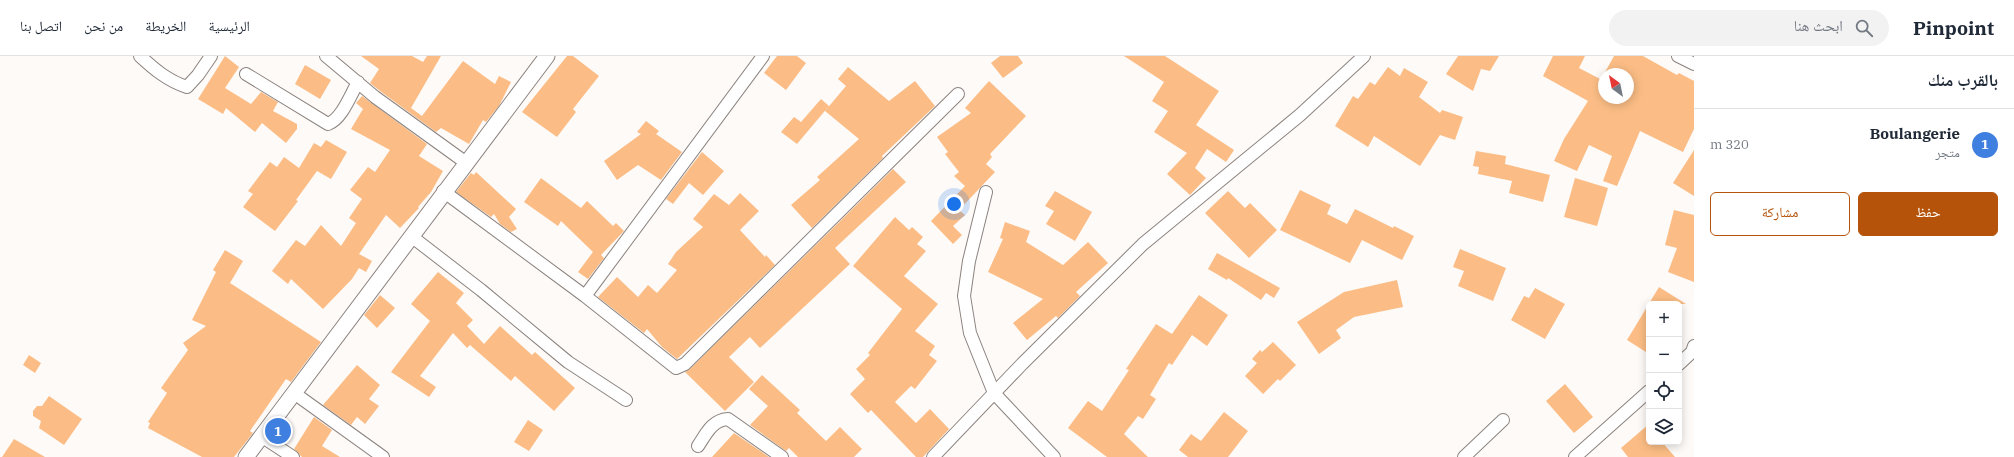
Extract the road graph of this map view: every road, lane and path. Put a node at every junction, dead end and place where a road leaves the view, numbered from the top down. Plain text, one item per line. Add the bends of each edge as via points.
1 (140, 56) edge
2 (211, 56) edge
3 (326, 56) edge
4 (547, 56) edge
5 (763, 56) edge
6 (1364, 56) edge
7 (1678, 56) edge
8 (1694, 64) edge
9 (246, 74) dead end
10 (358, 82) junction
11 (958, 94) dead end
12 (465, 162) junction
13 (443, 191) junction
14 (986, 192) dead end
15 (411, 236) junction
16 (586, 296) junction
17 (1694, 346) edge
18 (1682, 361) edge
19 (294, 392) junction
20 (994, 393) junction
21 (1646, 394) edge
22 (626, 400) dead end
23 (1503, 420) dead end
24 (261, 436) junction
25 (698, 446) dead end
26 (935, 456) edge
27 (246, 457) edge
28 (293, 457) edge
29 (383, 457) edge
30 (782, 457) edge
31 (1054, 457) edge
32 (1464, 457) edge
33 (1575, 457) edge

1 - 2 street via 158,73 186,86 198,75
3 - 10 street
4 - 12 street
5 - 16 street
6 - 20 street via 1300,114 1143,244
7 - 8 street
9 - 10 street via 328,124 340,113
10 - 12 street
11 - 16 street via 685,364 676,368
12 - 13 street
13 - 15 street
13 - 16 street
14 - 20 street via 969,261 964,296 970,333
15 - 19 street
15 - 22 street via 568,362
17 - 18 street via 1692,352
19 - 24 street
19 - 29 street
20 - 26 street
20 - 31 street
21 - 33 street
23 - 32 street
24 - 27 street
24 - 28 street
25 - 30 street via 711,426 720,419 728,419

